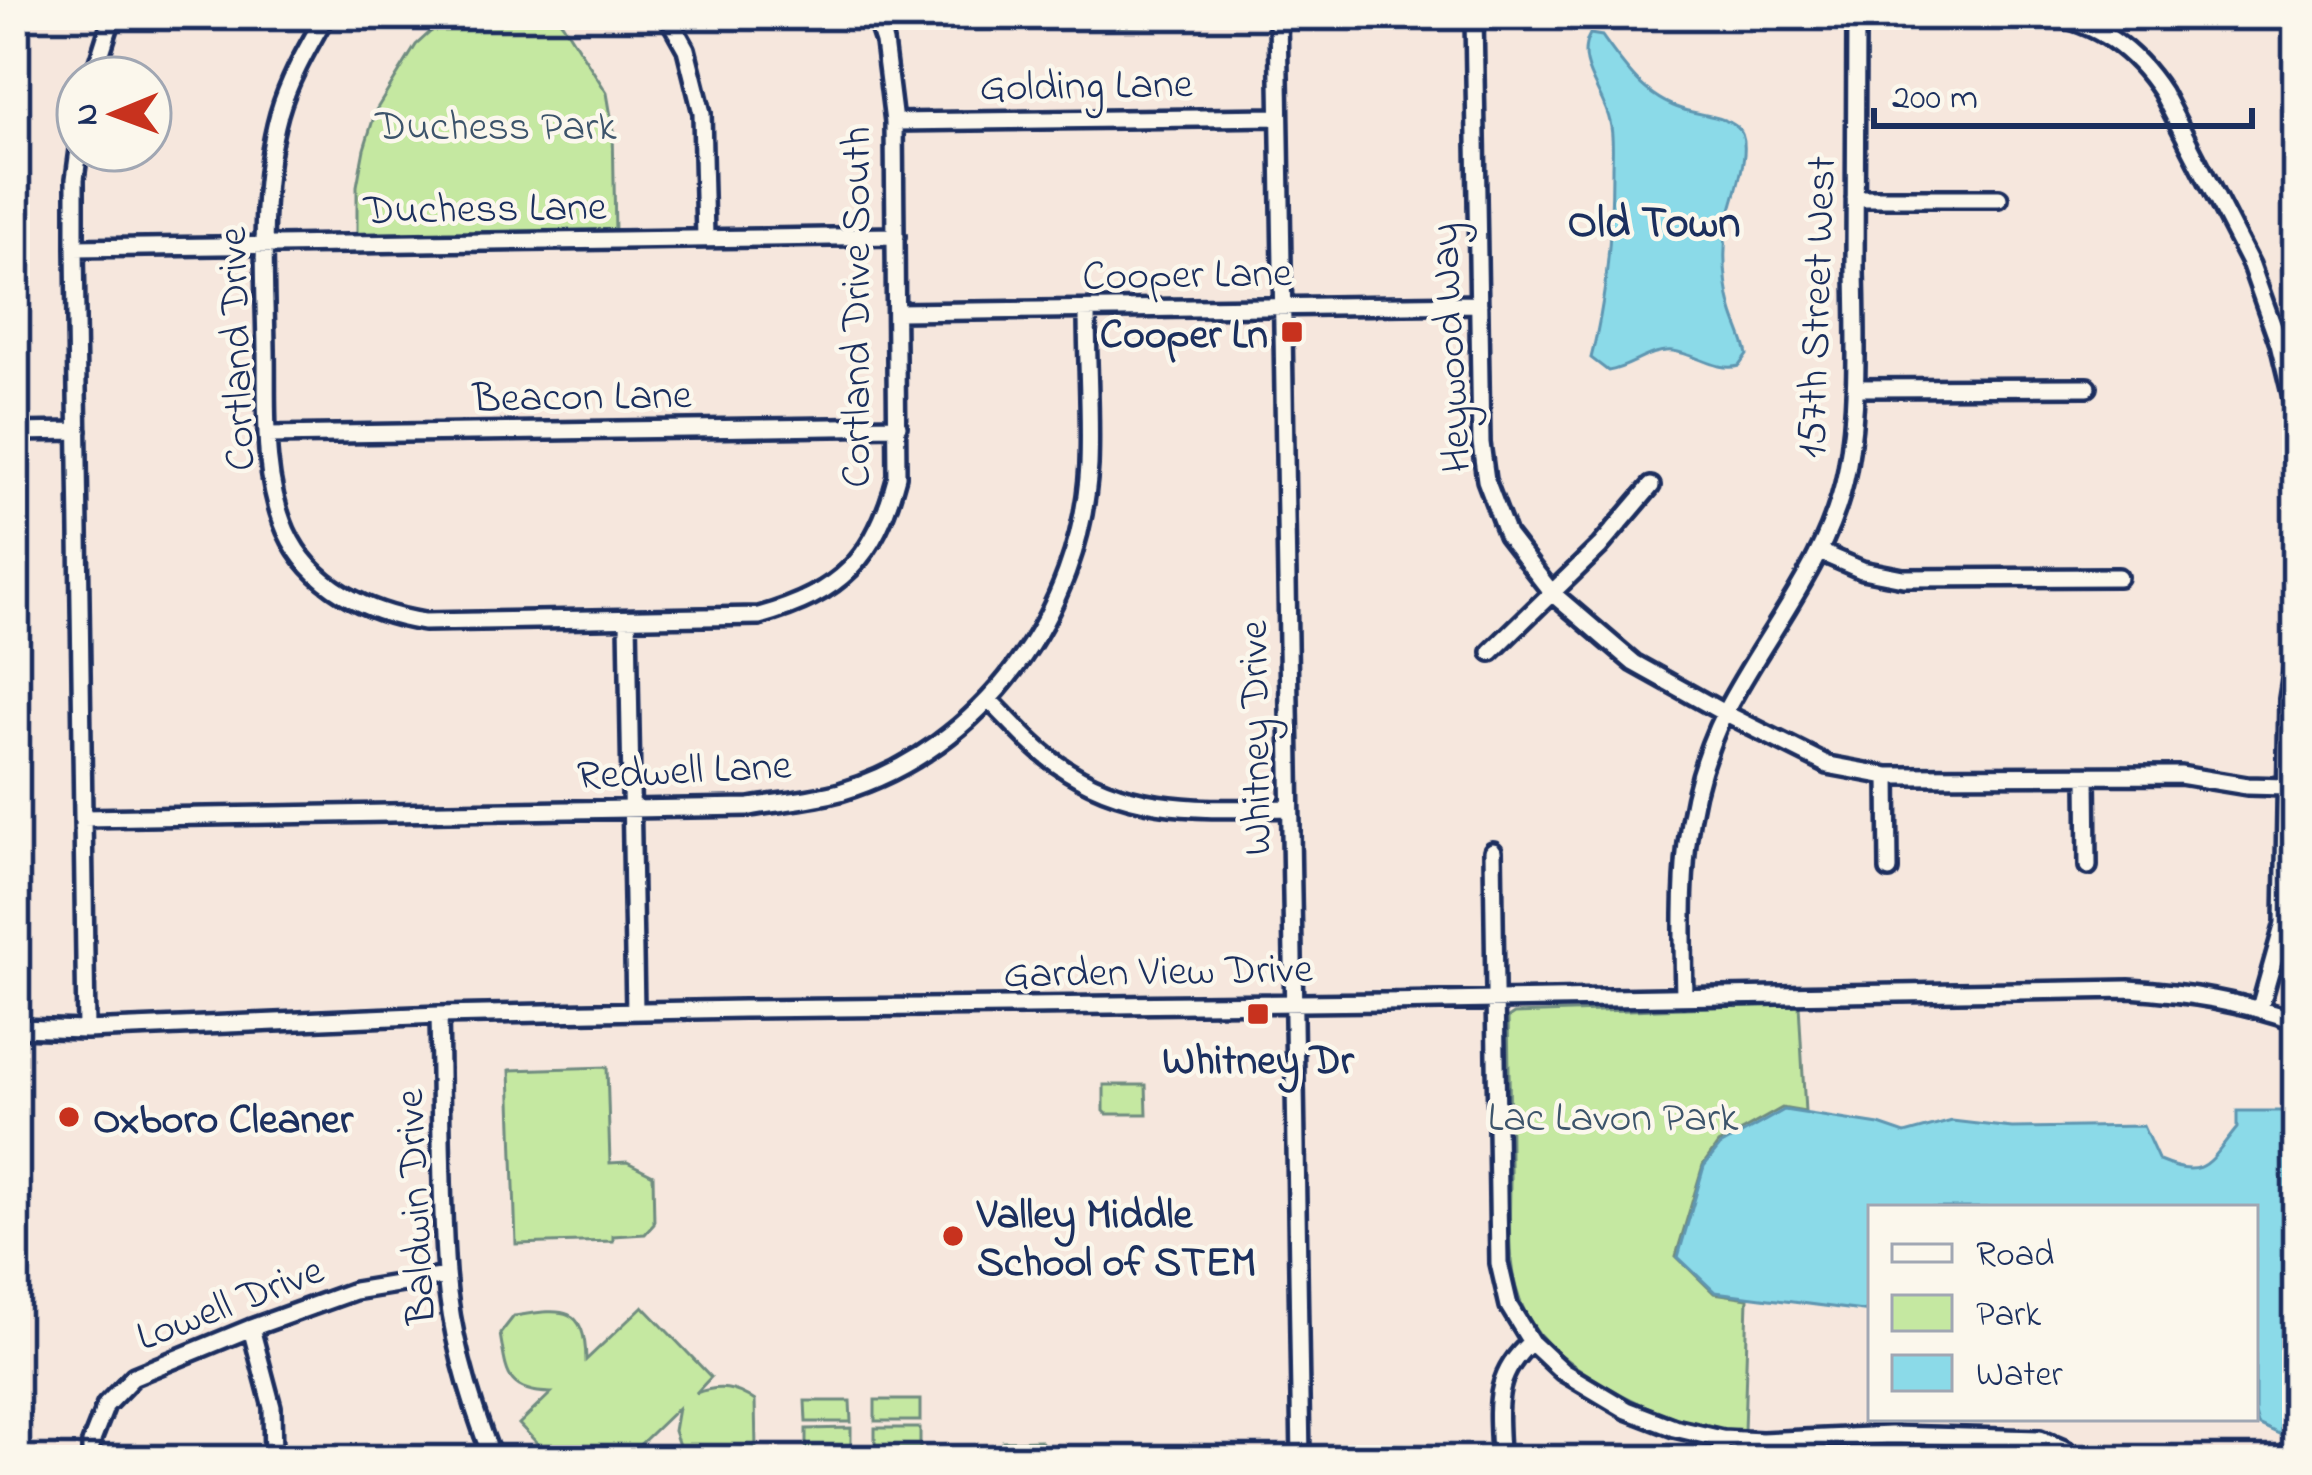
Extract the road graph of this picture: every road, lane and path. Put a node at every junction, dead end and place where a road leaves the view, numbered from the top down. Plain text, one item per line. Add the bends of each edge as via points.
1 (113, 15) edge
2 (326, 15) edge
3 (667, 15) edge
4 (875, 15) edge
5 (1278, 15) edge
6 (1474, 15) edge
7 (1856, 15) edge
8 (2047, 15) edge
9 (101, 54) edge
10 (1279, 117) junction
11 (894, 122) junction
12 (76, 174) edge
13 (1855, 198) junction
14 (1999, 198) dead end
15 (896, 236) junction
16 (705, 238) junction
17 (265, 245) junction
18 (75, 248) junction
19 (1479, 304) junction
20 (1282, 307) junction
21 (1087, 310) junction
22 (897, 312) junction
23 (2088, 387) dead end
24 (1856, 388) junction
25 (2297, 418) edge
26 (898, 425) junction
27 (78, 431) junction
28 (15, 432) edge
29 (268, 435) junction
30 (1651, 486) dead end
31 (1820, 552) junction
32 (2118, 578) dead end
33 (1552, 593) junction
34 (628, 620) junction
35 (2297, 640) edge
36 (1491, 652) dead end
37 (989, 700) junction
38 (1724, 713) junction
39 (1888, 776) junction
40 (2087, 776) junction
41 (2286, 788) junction
42 (1291, 808) junction
43 (631, 810) junction
44 (83, 818) junction
45 (1493, 851) dead end
46 (2088, 866) dead end
47 (1889, 870) dead end
48 (2292, 872) edge
49 (1684, 997) junction
50 (1495, 1000) junction
51 (1294, 1004) junction
52 (2260, 1008) junction
53 (635, 1011) junction
54 (439, 1015) junction
55 (2297, 1021) edge
56 (15, 1028) edge
57 (86, 1030) junction
58 (446, 1276) junction
59 (251, 1328) junction
60 (1531, 1342) junction
61 (1722, 1439) junction
62 (91, 1460) edge
63 (273, 1460) edge
64 (494, 1460) edge
65 (1300, 1460) edge
66 (1500, 1460) edge
67 (1719, 1460) edge
68 (2075, 1460) edge

1 - 9 street
2 - 17 street, Cortland Drive via 280,111
3 - 16 street via 686,49 703,113
4 - 11 street, Cortland Drive South
5 - 10 street, Whitney Drive
6 - 19 street, Heywood Way
7 - 13 street, 157th Street West
8 - 25 street via 2123,46 2162,92 2251,265
10 - 11 street, Golding Lane
10 - 20 street, Whitney Drive
11 - 15 street, Cortland Drive South
12 - 18 street
13 - 14 street
13 - 24 street, 157th Street West
15 - 16 street, Duchess Lane
15 - 22 street, Cortland Drive South
16 - 17 street, Duchess Lane
17 - 18 street, Duchess Lane
17 - 29 street, Cortland Drive
18 - 27 street
19 - 20 street, Cooper Lane
19 - 33 street, Heywood Way via 1486,480 1507,535
20 - 21 street, Cooper Lane
20 - 42 street, Whitney Drive
21 - 22 street, Cooper Lane
21 - 37 street, Redwell Lane via 1089,466 1078,540 1044,626
22 - 26 street, Cortland Drive South
23 - 24 street
24 - 31 street, 157th Street West via 1847,472
26 - 29 street, Beacon Lane
26 - 34 street, Cortland Drive South via 886,518 864,555 830,587 759,616
27 - 28 street
27 - 44 street
29 - 34 street, Cortland Drive via 287,535 316,574 358,604 424,622
30 - 33 street
31 - 32 street via 1903,578
31 - 38 street, 157th Street West
33 - 36 street
33 - 38 street, Heywood Way via 1634,663
34 - 43 street
35 - 41 street
37 - 42 street via 1057,765 1118,797 1178,809
37 - 43 street, Redwell Lane via 922,755 836,793 750,807
38 - 39 street, Heywood Way via 1828,765
38 - 49 street, 157th Street West via 1685,836
39 - 40 street, Heywood Way
39 - 47 street
40 - 41 street, Heywood Way
40 - 46 street
41 - 48 street
42 - 51 street, Whitney Drive
43 - 44 street, Redwell Lane
43 - 53 street
44 - 57 street
45 - 50 street
48 - 52 street
49 - 50 street, Garden View Drive
49 - 52 street, Garden View Drive via 2129,988
50 - 51 street, Garden View Drive
50 - 60 street via 1499,1263 1509,1306
51 - 53 street, Garden View Drive
51 - 65 street, Whitney Drive
52 - 55 street, Garden View Drive
53 - 54 street, Garden View Drive
54 - 57 street, Garden View Drive
54 - 58 street, Baldwin Drive
56 - 57 street, Garden View Drive
58 - 59 street, Lowell Drive via 354,1291
58 - 64 street, Baldwin Drive via 458,1348
59 - 62 street, Lowell Drive via 134,1376 106,1405
59 - 63 street via 272,1407
60 - 61 street via 1563,1372 1627,1409
60 - 66 street via 1513,1358 1499,1390
61 - 67 street
61 - 68 street via 2040,1439

